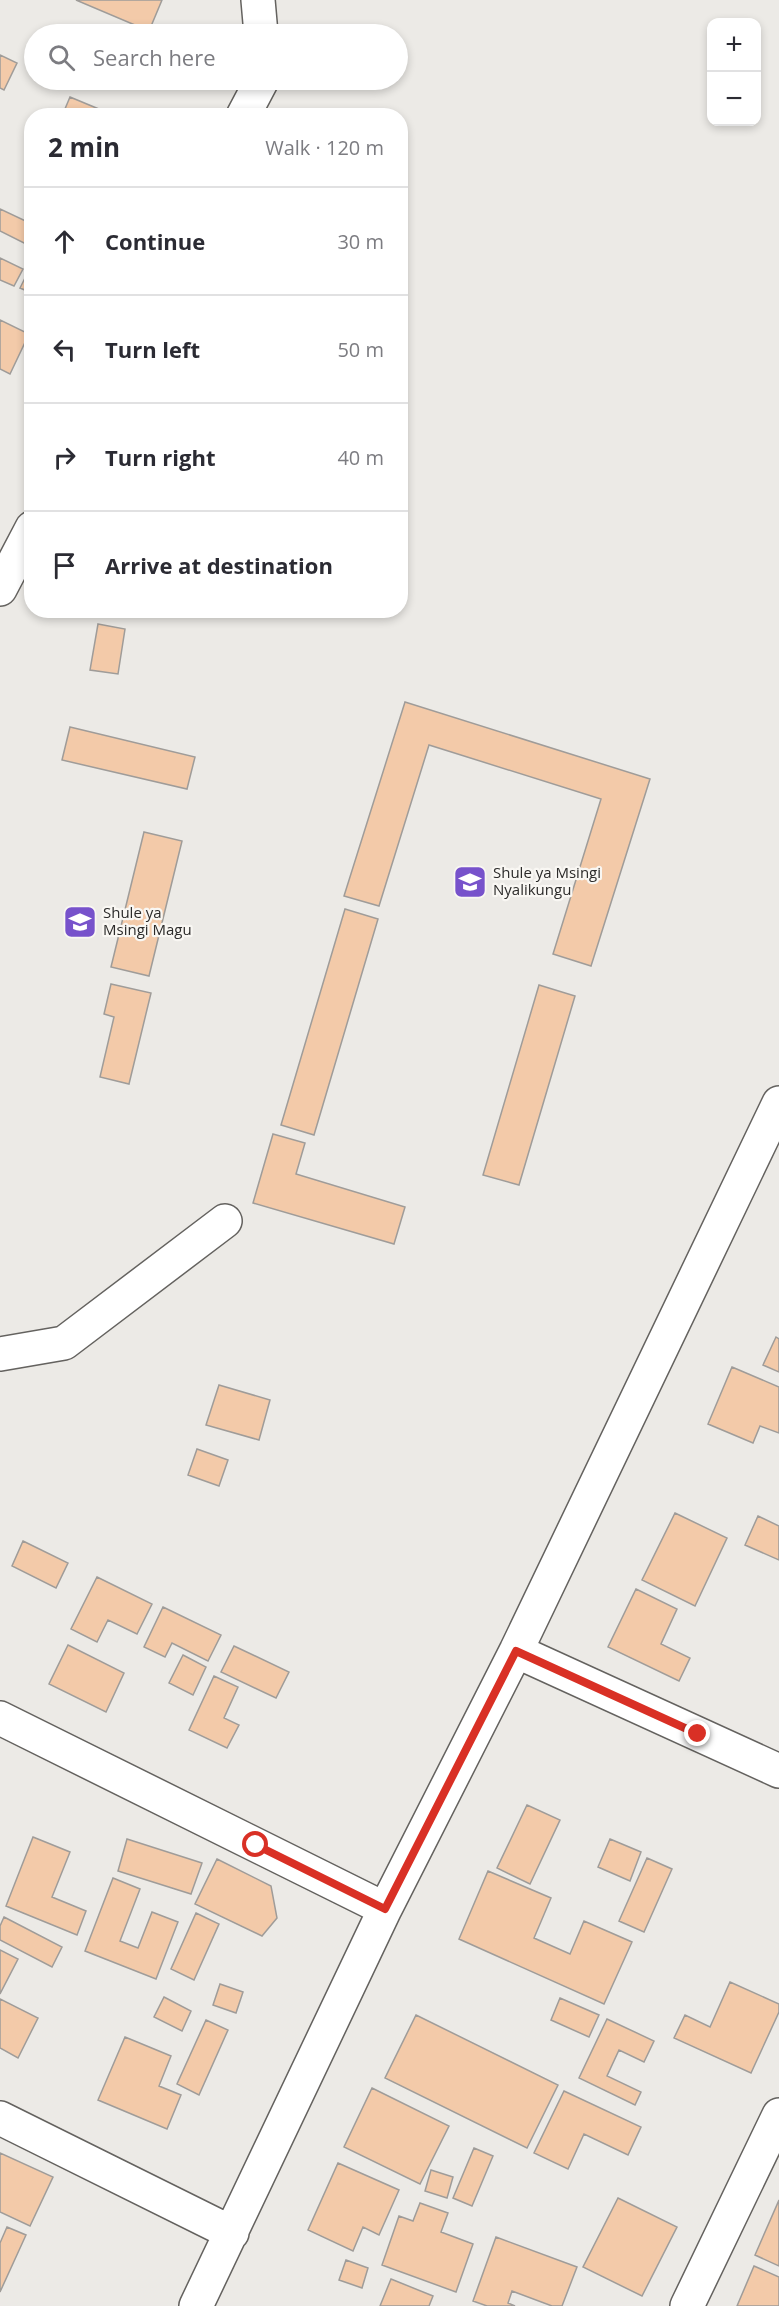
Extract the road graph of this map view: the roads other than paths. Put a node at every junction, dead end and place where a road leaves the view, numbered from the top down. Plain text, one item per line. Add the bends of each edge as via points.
1 (258, 0) edge
2 (260, 24) edge
3 (257, 90) edge
4 (247, 108) edge
5 (24, 543) edge
6 (0, 589) edge
7 (779, 1103) edge
8 (225, 1221) dead end
9 (0, 1354) edge
10 (516, 1651) junction
11 (0, 1718) edge
12 (779, 1771) edge
13 (385, 1909) junction
14 (779, 2115) edge
15 (0, 2118) edge
16 (232, 2233) junction
17 (196, 2306) edge
18 (687, 2306) edge

1 - 2 street
3 - 4 street
5 - 6 street
7 - 10 street
8 - 9 street via 64,1343
10 - 12 street
10 - 13 street
11 - 13 street
13 - 16 street
14 - 18 street
15 - 16 street
16 - 17 street

